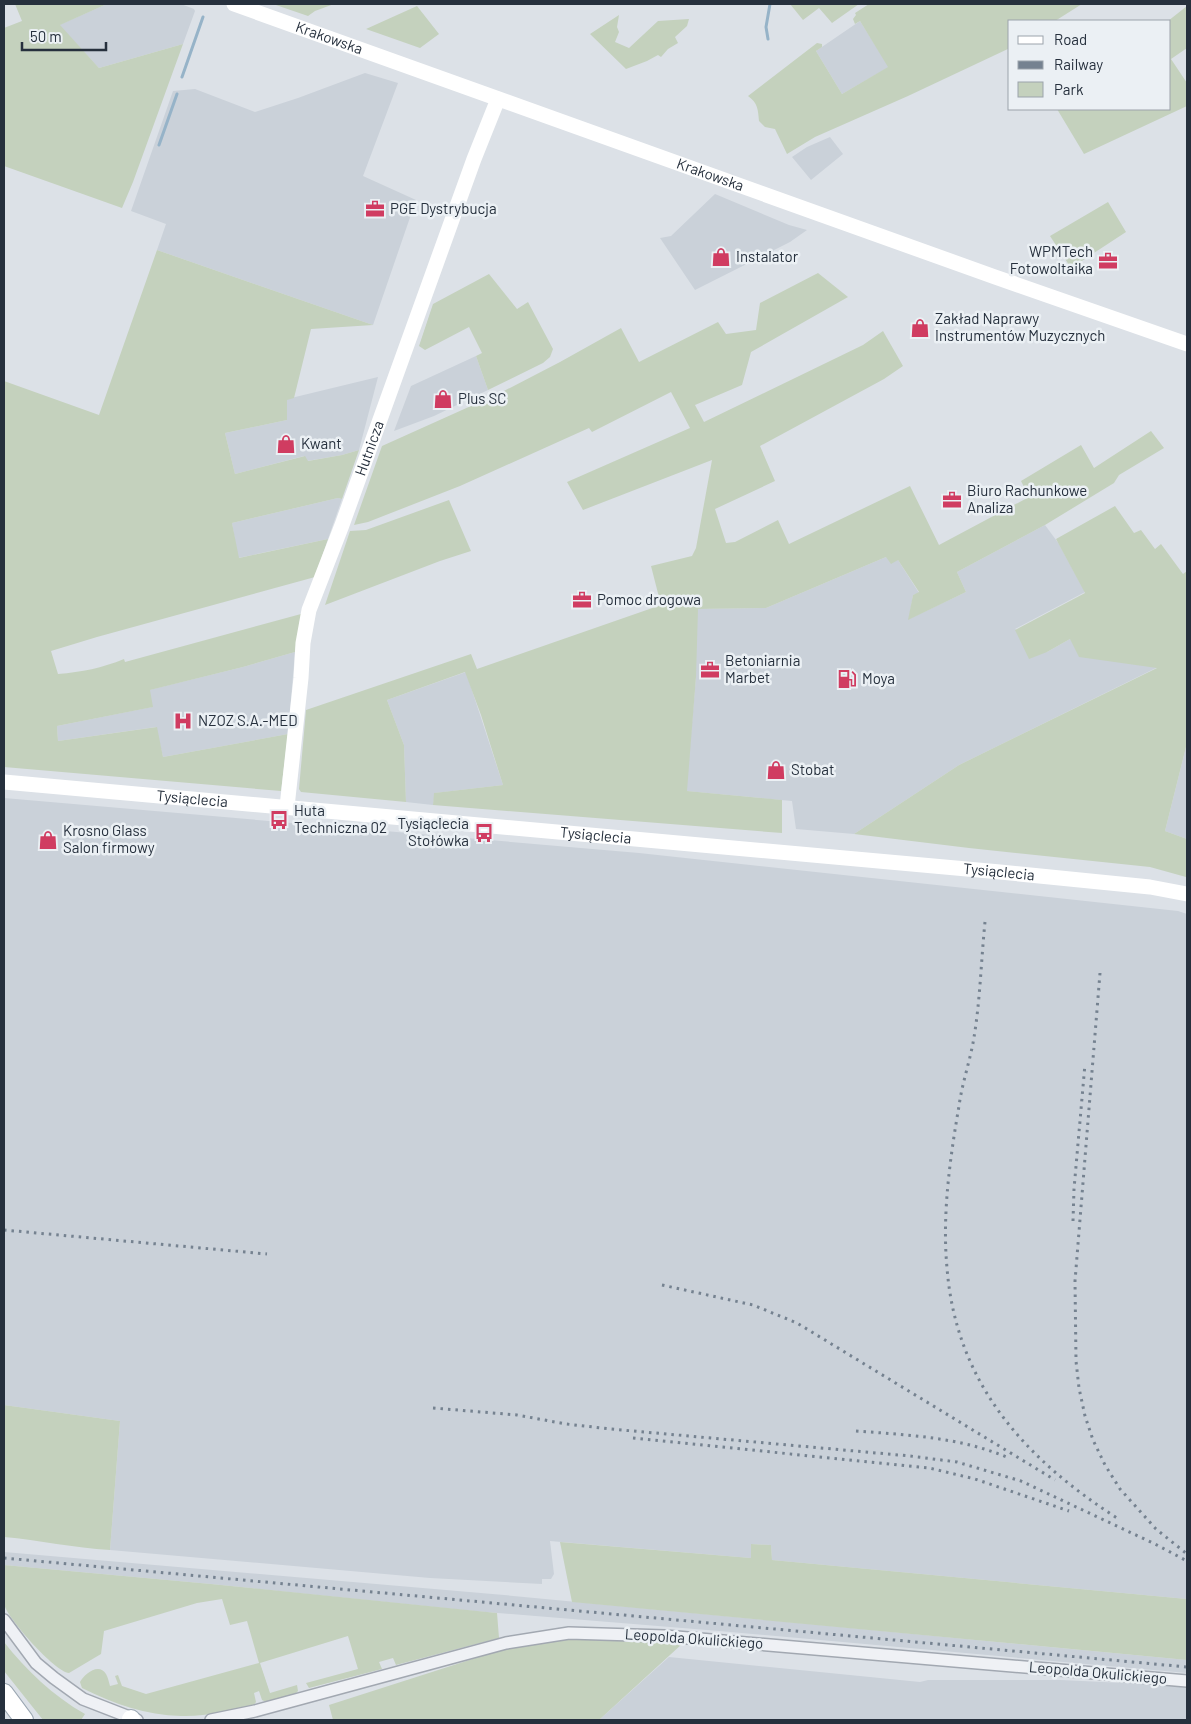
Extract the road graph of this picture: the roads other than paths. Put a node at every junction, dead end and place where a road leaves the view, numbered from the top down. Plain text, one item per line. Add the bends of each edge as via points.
1 (234, 4) edge
2 (498, 99) junction
3 (1187, 344) edge
4 (4, 782) edge
5 (287, 807) junction
6 (1187, 894) edge
7 (4, 1620) edge
8 (1187, 1681) edge
9 (4, 1693) edge
10 (24, 1720) edge
11 (133, 1720) edge
12 (211, 1720) edge

1 - 2 street, Krakowska
2 - 3 street, Krakowska
2 - 5 street, Hutnicza via 309,610
4 - 5 street, Tysiąclecia
5 - 6 street, Tysiąclecia via 1000,872 1150,887
7 - 11 street via 36,1663 54,1678 83,1699
8 - 12 street, Leopolda Okulickiego via 675,1636 569,1633 506,1643
9 - 10 main road

